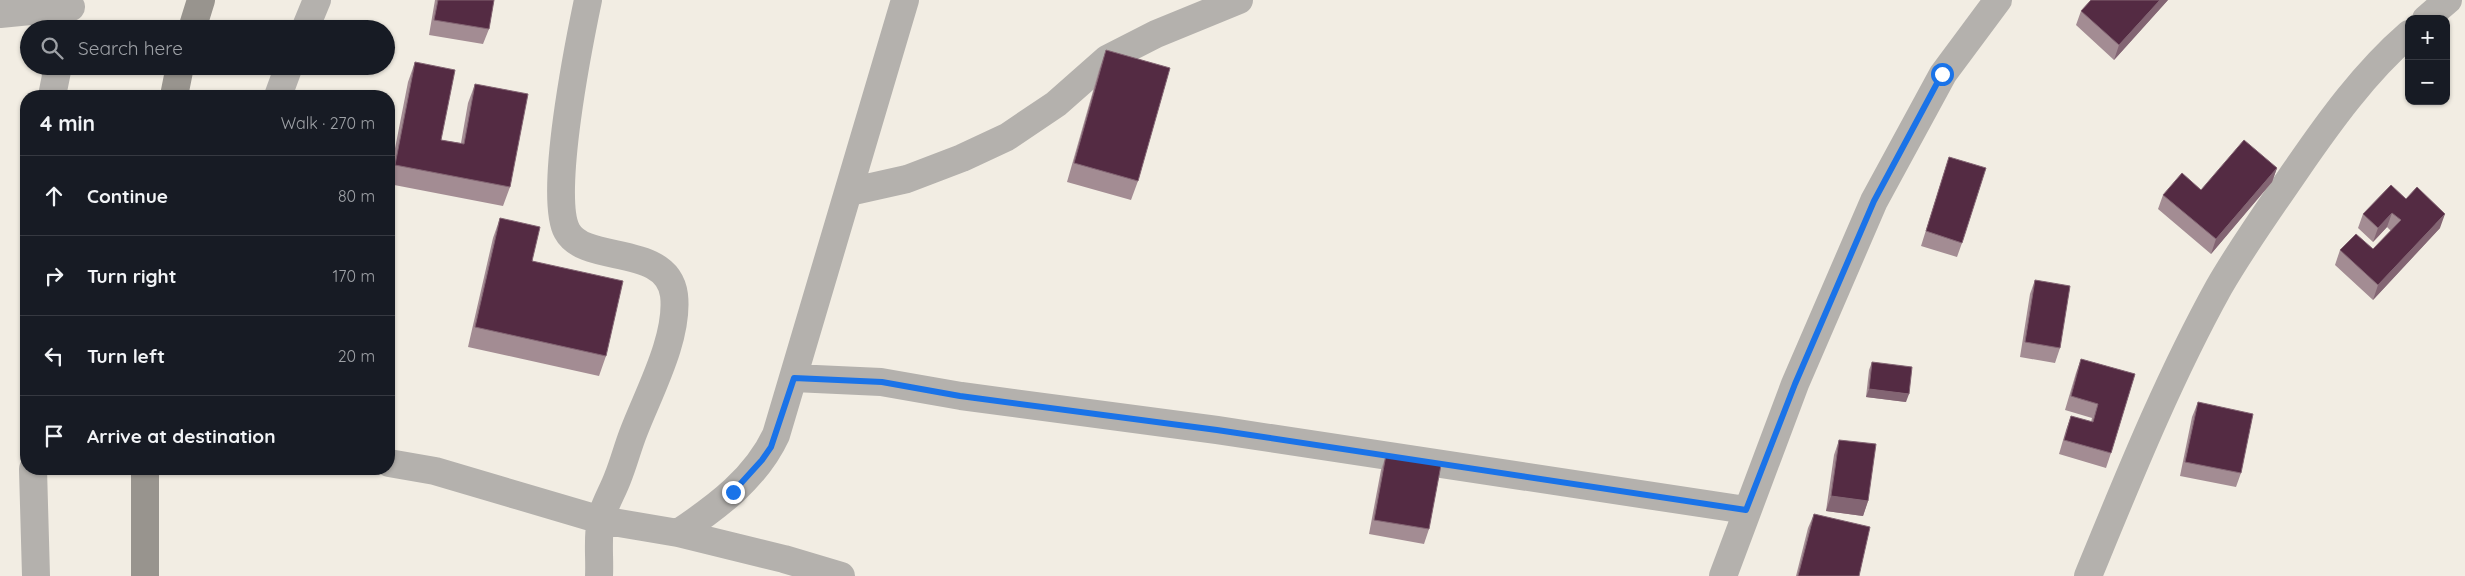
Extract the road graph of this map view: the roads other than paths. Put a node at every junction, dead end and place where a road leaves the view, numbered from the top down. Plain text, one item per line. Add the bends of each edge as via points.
1 (200, 0) edge
2 (317, 0) edge
3 (588, 0) edge
4 (905, 0) edge
5 (1240, 0) edge
6 (1998, 0) edge
7 (2448, 0) edge
8 (70, 12) edge
9 (0, 14) edge
10 (2431, 15) edge
11 (194, 20) edge
12 (309, 20) edge
13 (2405, 37) edge
14 (56, 75) edge
15 (178, 75) edge
16 (286, 75) edge
17 (53, 90) edge
18 (175, 90) edge
19 (280, 90) edge
20 (850, 192) junction
21 (794, 378) junction
22 (395, 465) edge
23 (33, 475) edge
24 (145, 475) edge
25 (1746, 510) junction
26 (601, 520) junction
27 (678, 534) junction
28 (36, 576) edge
29 (145, 576) edge
30 (599, 576) edge
31 (841, 576) edge
32 (1723, 576) edge
33 (2088, 576) edge

1 - 11 main road
2 - 12 street
3 - 26 street via 575,65 562,169 562,219 567,232 581,244 657,267 668,277 675,314 663,358
4 - 20 street
5 - 20 street via 1156,34 1107,59 1056,104 1007,136 907,179
6 - 25 street via 1942,74 1874,201 1795,384
7 - 10 street
8 - 9 street
13 - 33 street via 2330,121 2220,287 2175,376
14 - 17 street
15 - 18 main road
16 - 19 street
20 - 21 street
21 - 25 street via 882,382
21 - 27 street via 776,435 762,460 733,492
22 - 26 street via 435,471
23 - 28 street
24 - 29 main road
25 - 32 street
26 - 27 street
26 - 30 street
27 - 31 street

